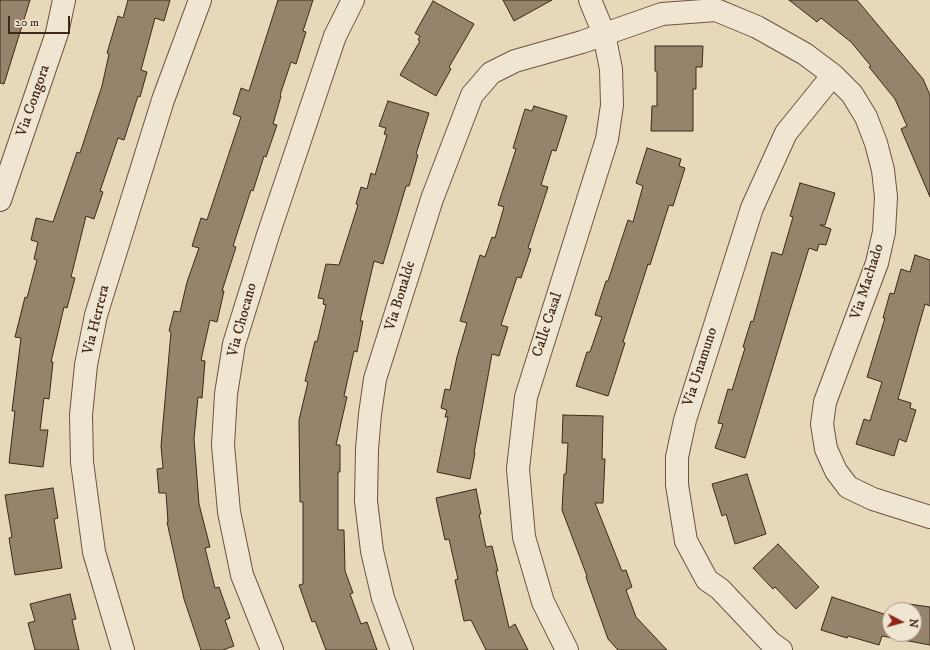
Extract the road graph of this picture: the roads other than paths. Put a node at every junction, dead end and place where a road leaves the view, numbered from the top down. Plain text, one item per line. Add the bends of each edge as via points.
1 (64, 0) edge
2 (200, 0) edge
3 (353, 0) edge
4 (590, 0) edge
5 (717, 5) edge
6 (604, 34) junction
7 (833, 75) junction
8 (0, 200) edge
9 (930, 516) edge
10 (123, 650) edge
11 (272, 650) edge
12 (402, 650) edge
13 (567, 650) edge
14 (781, 650) edge

1 - 8 street, Via Congora via 57,33
2 - 10 street, Via Herrera via 163,100 96,315 86,365 81,415 82,462 94,552
3 - 11 street, Via Chocano via 335,36 268,235 234,344 226,394 223,445 229,512 242,575
4 - 6 street, Calle Casal
5 - 6 street, Via Machado via 662,14
5 - 7 street, Via Machado via 805,54
6 - 12 street, Via Bonalde via 515,61 491,72 472,95 432,199 375,379 367,449 366,501 372,551 383,598
6 - 13 street, Calle Casal via 611,69 612,105 607,140 526,397 518,469 524,537 543,602
7 - 9 street, Via Machado via 852,94 866,117 883,170 886,197 884,232 877,263 826,402 822,424 826,449 836,471 848,487 873,499
7 - 14 street, Via Unamuno via 786,133 752,208 684,420 678,457 677,485 686,541 707,580 720,589 771,643

